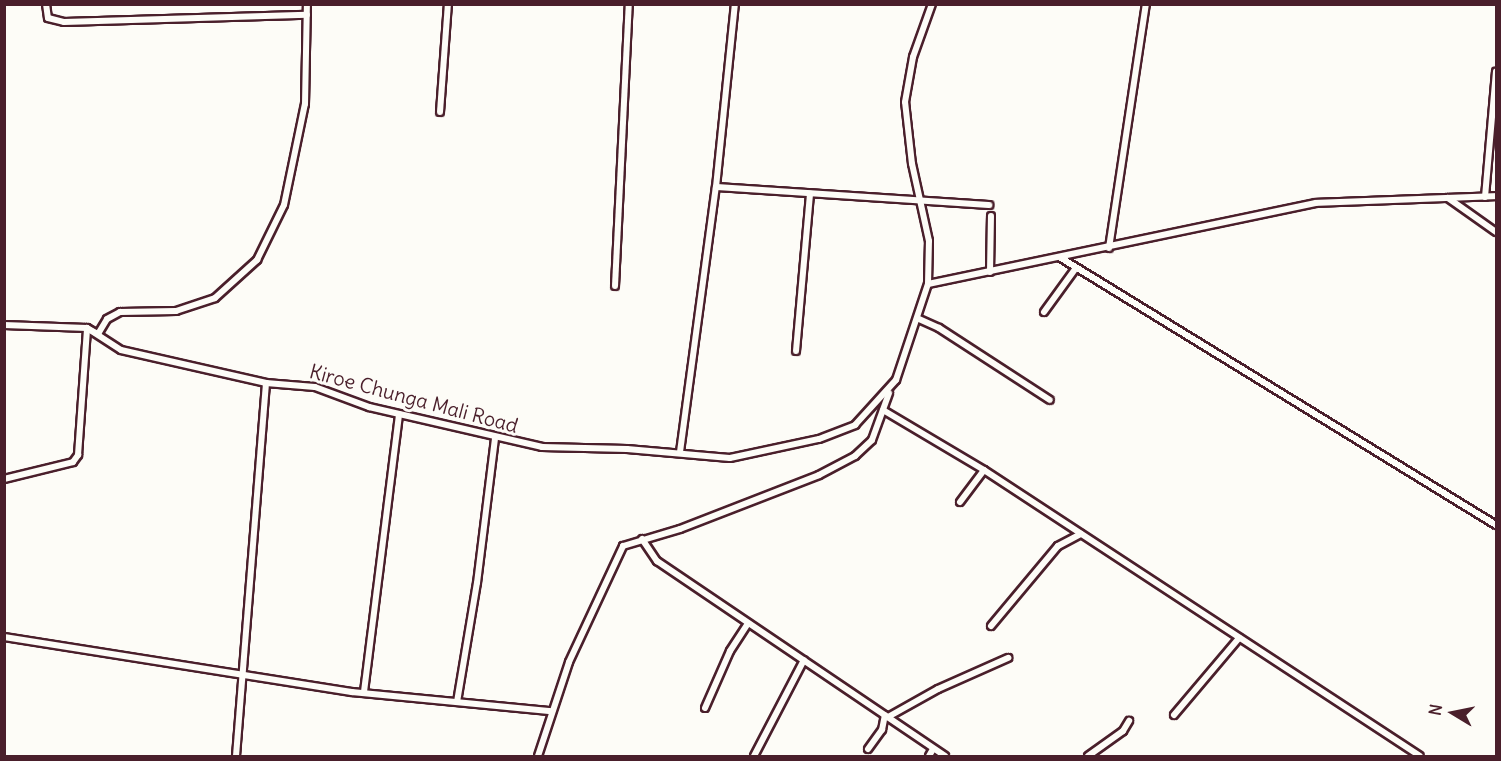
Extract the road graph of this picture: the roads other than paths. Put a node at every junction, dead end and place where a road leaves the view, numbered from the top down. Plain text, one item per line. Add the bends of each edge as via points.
1 (46, 4) edge
2 (307, 4) edge
3 (448, 4) edge
4 (629, 4) edge
5 (735, 4) edge
6 (932, 4) edge
7 (1146, 4) edge
8 (307, 15) junction
9 (1497, 71) edge
10 (440, 112) dead end
11 (716, 187) junction
12 (810, 194) junction
13 (1497, 196) edge
14 (1447, 197) junction
15 (1485, 197) junction
16 (921, 200) junction
17 (989, 205) dead end
18 (991, 216) dead end
19 (1497, 232) edge
20 (1109, 248) junction
21 (1060, 258) junction
22 (1076, 268) junction
23 (990, 272) junction
24 (928, 284) junction
25 (615, 286) dead end
26 (1044, 312) dead end
27 (919, 319) junction
28 (4, 325) edge
29 (87, 328) junction
30 (796, 351) dead end
31 (266, 383) junction
32 (890, 388) junction
33 (1050, 400) dead end
34 (883, 410) junction
35 (399, 414) junction
36 (495, 438) junction
37 (680, 452) junction
38 (984, 470) junction
39 (4, 479) edge
40 (960, 502) dead end
41 (1497, 525) edge
42 (1081, 534) junction
43 (642, 539) junction
44 (748, 623) junction
45 (991, 626) dead end
46 (4, 637) edge
47 (1239, 638) junction
48 (1008, 658) dead end
49 (804, 660) junction
50 (243, 675) junction
51 (361, 693) junction
52 (457, 702) junction
53 (705, 708) dead end
54 (551, 711) junction
55 (1174, 715) dead end
56 (886, 716) junction
57 (1129, 721) dead end
58 (868, 749) dead end
59 (933, 749) junction
60 (236, 756) edge
61 (538, 756) edge
62 (754, 756) edge
63 (929, 756) edge
64 (945, 756) edge
65 (1088, 756) edge
66 (1420, 756) edge

1 - 8 street via 48,18 64,22
2 - 8 street
3 - 10 street
4 - 25 street
5 - 11 street
6 - 16 street, Kiroe Chunga Mali Road via 911,64 905,102 912,164
7 - 20 street
8 - 29 street via 305,104 284,205 257,260 215,298 193,307 120,312 107,319 98,334
9 - 15 street
11 - 12 street
11 - 37 street
12 - 16 street
12 - 30 street
13 - 15 street
14 - 15 street
14 - 19 street
14 - 20 street via 1316,203
16 - 17 street
16 - 24 street, Kiroe Chunga Mali Road via 929,241
18 - 23 street
20 - 21 street
21 - 22 street
21 - 23 street
22 - 26 street
22 - 41 street
23 - 24 street
24 - 27 street, Kiroe Chunga Mali Road
27 - 32 street, Kiroe Chunga Mali Road via 904,365
27 - 33 street
28 - 29 street
29 - 31 street, Kiroe Chunga Mali Road via 121,350
29 - 39 street via 78,455 73,462
31 - 35 street, Kiroe Chunga Mali Road via 315,387
31 - 50 street
32 - 34 street
32 - 37 street, Kiroe Chunga Mali Road via 855,426 819,439 730,458
34 - 38 street
34 - 43 street via 872,440 855,456 819,475 680,529
35 - 36 street, Kiroe Chunga Mali Road
35 - 51 street via 369,680 367,692
36 - 37 street, Kiroe Chunga Mali Road via 542,447
36 - 52 street
38 - 40 street
38 - 42 street
42 - 45 street via 1058,546
42 - 47 street
43 - 44 street via 657,561
43 - 54 street via 633,540 617,553
44 - 49 street
44 - 53 street via 730,651
46 - 50 street
47 - 55 street
47 - 66 street
48 - 56 street
49 - 56 street
49 - 62 street
50 - 51 street
50 - 60 street
51 - 52 street
52 - 54 street
54 - 61 street
56 - 58 street via 882,730
56 - 59 street
57 - 65 street via 1123,731
59 - 63 street
59 - 64 street

